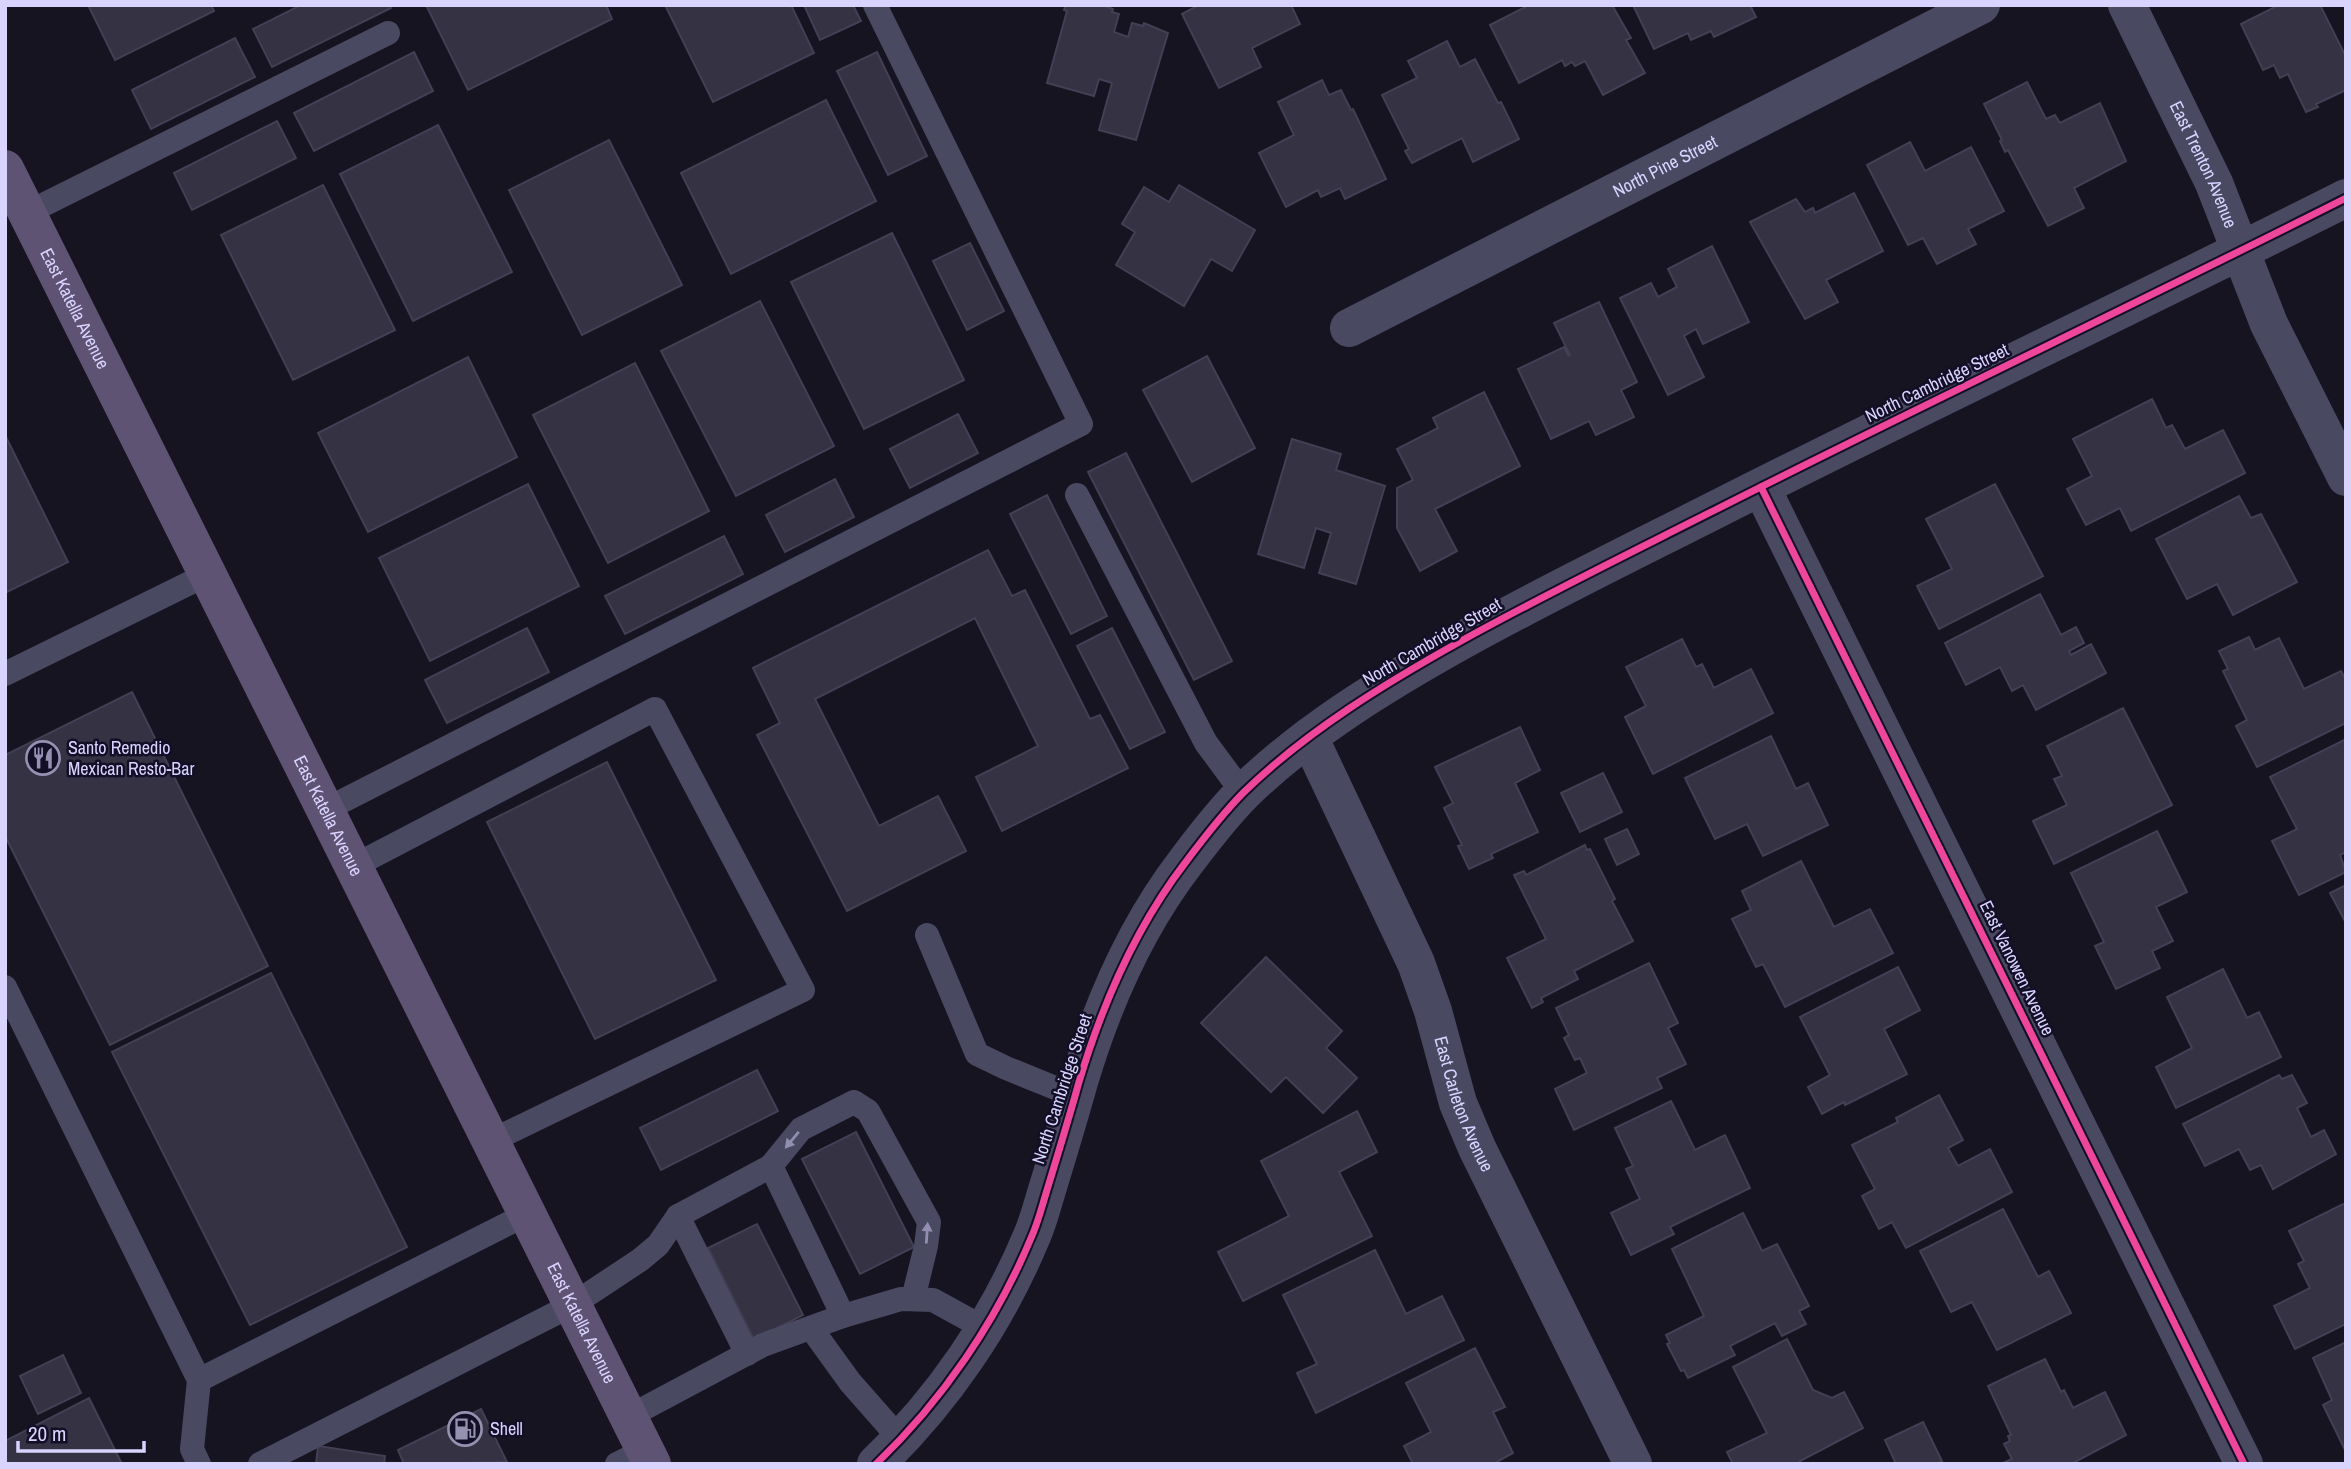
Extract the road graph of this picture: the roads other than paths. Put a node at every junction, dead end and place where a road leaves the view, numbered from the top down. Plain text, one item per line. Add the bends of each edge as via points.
1 (875, 5) edge
2 (1982, 5) edge
3 (2127, 5) edge
4 (388, 33) dead end
5 (5, 169) edge
6 (2346, 198) edge
7 (27, 213) junction
8 (2242, 251) junction
9 (1349, 328) dead end
10 (2346, 477) edge
11 (1761, 487) junction
12 (1077, 495) dead end
13 (208, 574) junction
14 (5, 674) edge
15 (1309, 737) junction
16 (1243, 793) junction
17 (325, 810) junction
18 (354, 866) junction
19 (927, 935) dead end
20 (5, 987) edge
21 (1075, 1097) junction
22 (491, 1141) junction
23 (771, 1166) junction
24 (527, 1214) junction
25 (678, 1216) junction
26 (913, 1299) junction
27 (572, 1305) junction
28 (843, 1316) junction
29 (811, 1328) junction
30 (984, 1328) junction
31 (747, 1354) junction
32 (199, 1381) junction
33 (635, 1449) edge
34 (889, 1452) edge
35 (199, 1464) edge
36 (260, 1464) edge
37 (1633, 1464) edge
38 (2244, 1464) edge

1 - 17 lane via 1080,425
2 - 9 street, North Pine Street
3 - 8 street, East Trenton Avenue
4 - 7 lane
5 - 7 main road, East Katella Avenue
6 - 8 street, North Cambridge Street
7 - 13 main road, East Katella Avenue
8 - 10 street, East Trenton Avenue via 2270,324
8 - 11 street, North Cambridge Street
11 - 15 street, North Cambridge Street via 1490,625 1389,683
11 - 38 street, East Vanowen Avenue
12 - 16 lane via 1206,743
13 - 14 lane
13 - 17 main road, East Katella Avenue
15 - 16 street, North Cambridge Street
15 - 37 street, East Carleton Avenue via 1416,963 1458,1103 1477,1148
16 - 21 street, North Cambridge Street via 1180,869 1150,915 1119,974
17 - 18 main road, East Katella Avenue
18 - 22 main road, East Katella Avenue
18 - 22 lane via 655,709 803,990
19 - 21 lane via 977,1054
20 - 32 lane
21 - 30 street, North Cambridge Street via 1032,1236
22 - 24 main road, East Katella Avenue
23 - 25 lane
26 -> 23 lane via 929,1222 868,1111 853,1102 801,1129
23 - 28 lane
24 - 27 main road, East Katella Avenue
24 - 32 lane
25 - 27 lane via 659,1245
25 - 31 lane
26 - 28 lane
26 - 30 lane via 933,1300
27 - 33 main road, East Katella Avenue
27 - 36 lane
28 - 29 lane
29 - 31 lane
29 - 34 lane via 850,1382
30 - 34 street, North Cambridge Street via 954,1376
31 - 33 lane
32 - 35 lane via 191,1449

